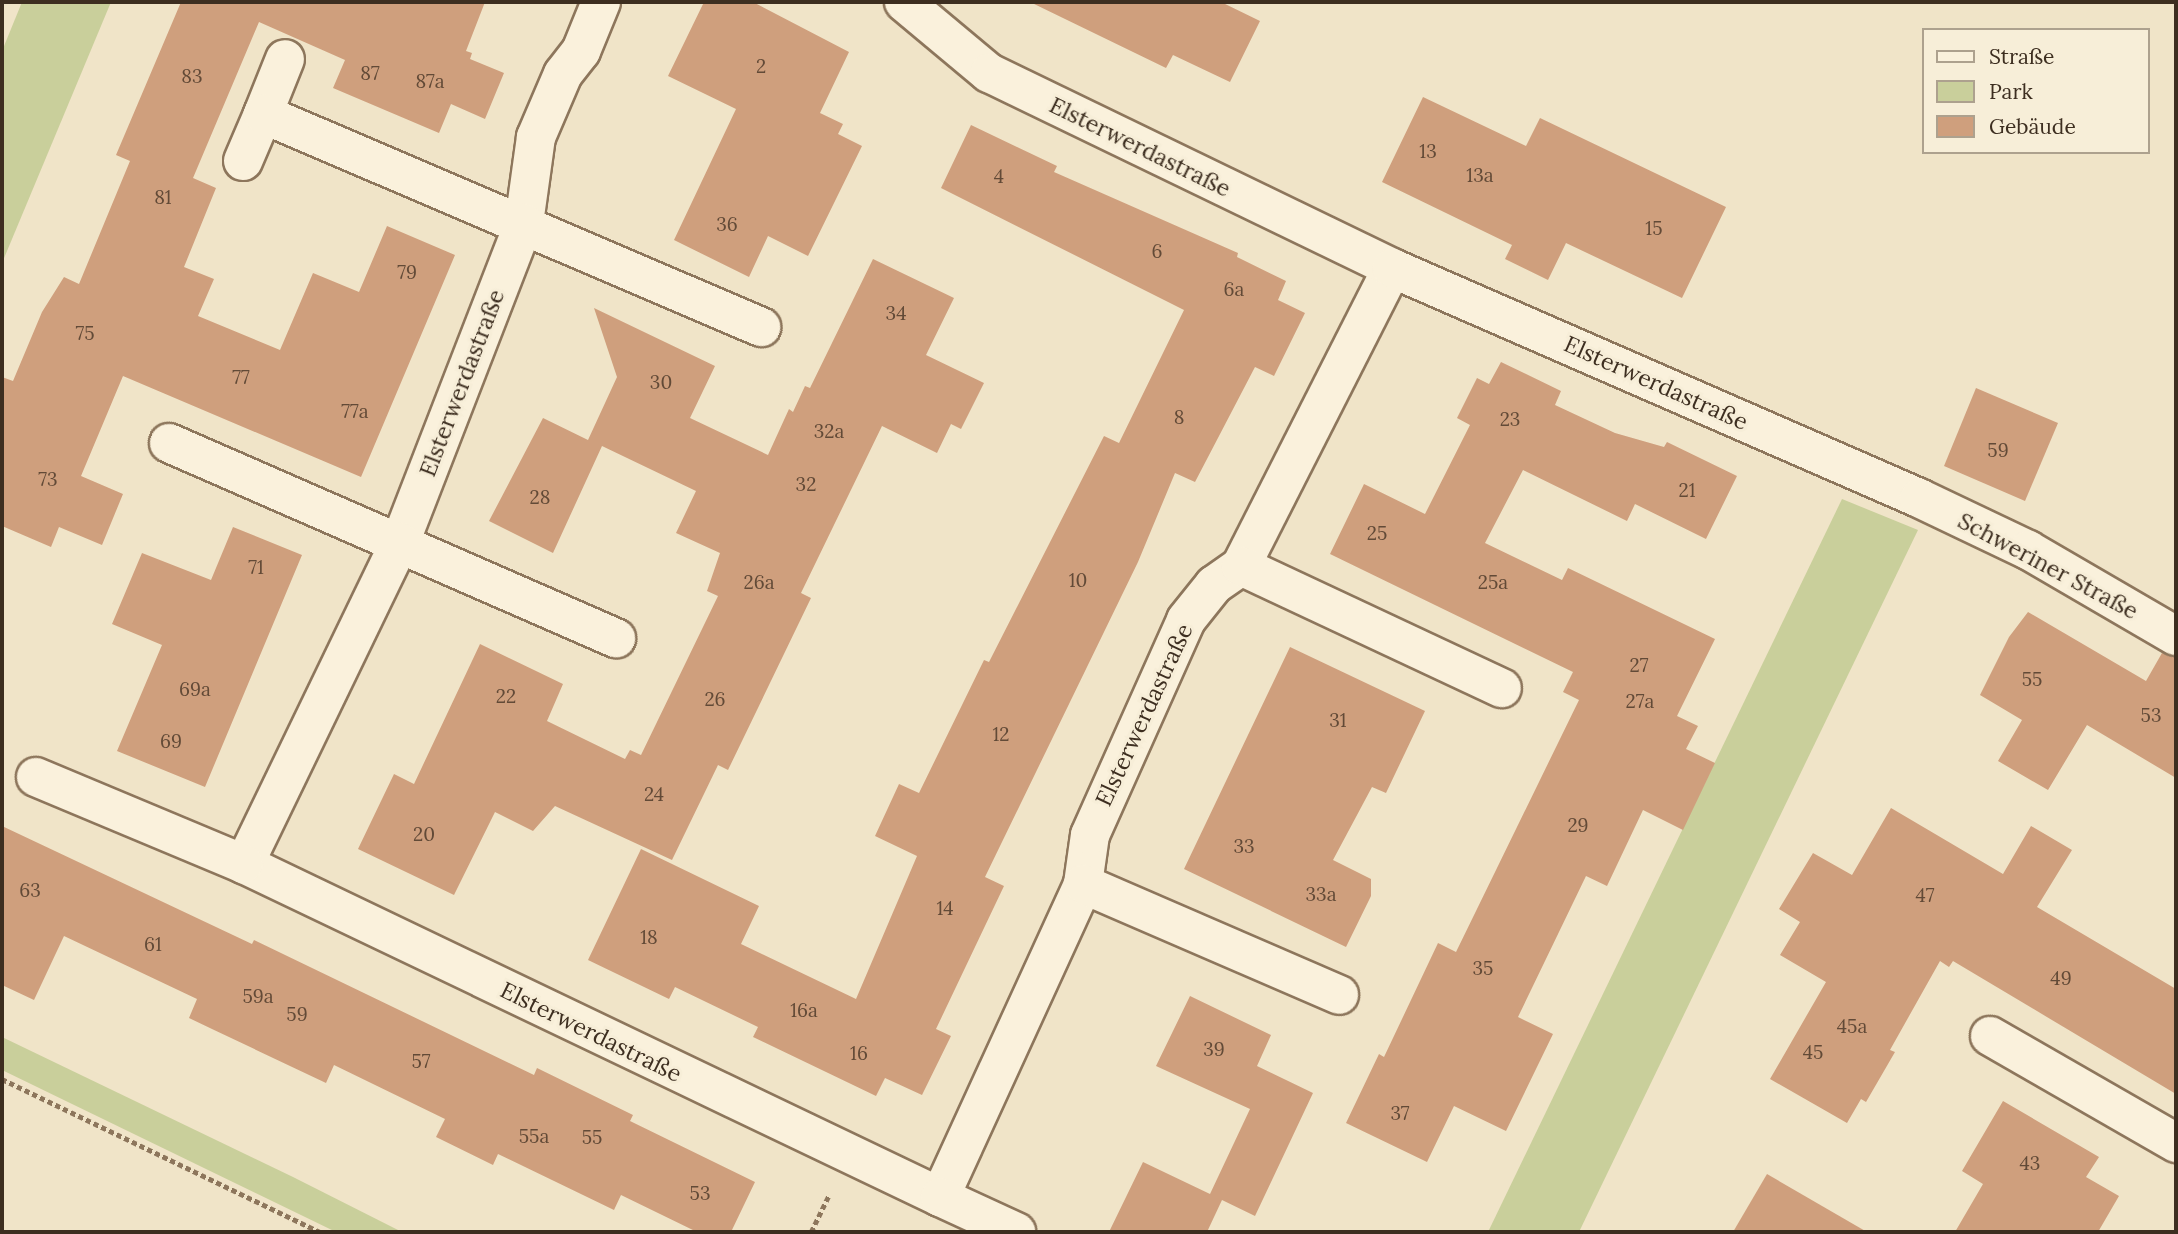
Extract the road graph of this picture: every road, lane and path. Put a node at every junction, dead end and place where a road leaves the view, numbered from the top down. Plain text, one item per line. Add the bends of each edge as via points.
1 (601, 2) edge
2 (904, 2) edge
3 (285, 60) dead end
4 (263, 114) junction
5 (243, 161) dead end
6 (524, 223) junction
7 (1392, 268) junction
8 (761, 327) dead end
9 (169, 443) dead end
10 (1919, 498) joint
11 (400, 542) junction
12 (1241, 566) junction
13 (2176, 636) edge
14 (616, 638) dead end
15 (1502, 688) dead end
16 (36, 777) dead end
17 (244, 864) junction
18 (1083, 884) junction
19 (1339, 995) dead end
20 (1990, 1036) dead end
21 (2, 1079) edge
22 (2176, 1143) edge
23 (940, 1197) junction
24 (320, 1232) edge
25 (1016, 1232) edge

1 - 6 street, Elsterwerdastraße via 536,137
2 - 7 street, Elsterwerdastraße via 989,73
3 - 4 street
4 - 5 street
4 - 6 street
6 - 8 street
6 - 11 street, Elsterwerdastraße
7 - 10 street, Elsterwerdastraße
7 - 12 street, Elsterwerdastraße
9 - 11 street
10 - 13 street, Schweriner Straße via 2028,550
11 - 14 street
11 - 17 street, Elsterwerdastraße
12 - 15 street
12 - 18 street, Elsterwerdastraße via 1214,585 1186,620 1090,835
16 - 17 street, Elsterwerdastraße
17 - 23 street, Elsterwerdastraße
18 - 19 street
18 - 23 street, Elsterwerdastraße
20 - 22 street
21 - 24 path
23 - 25 street, Elsterwerdastraße

